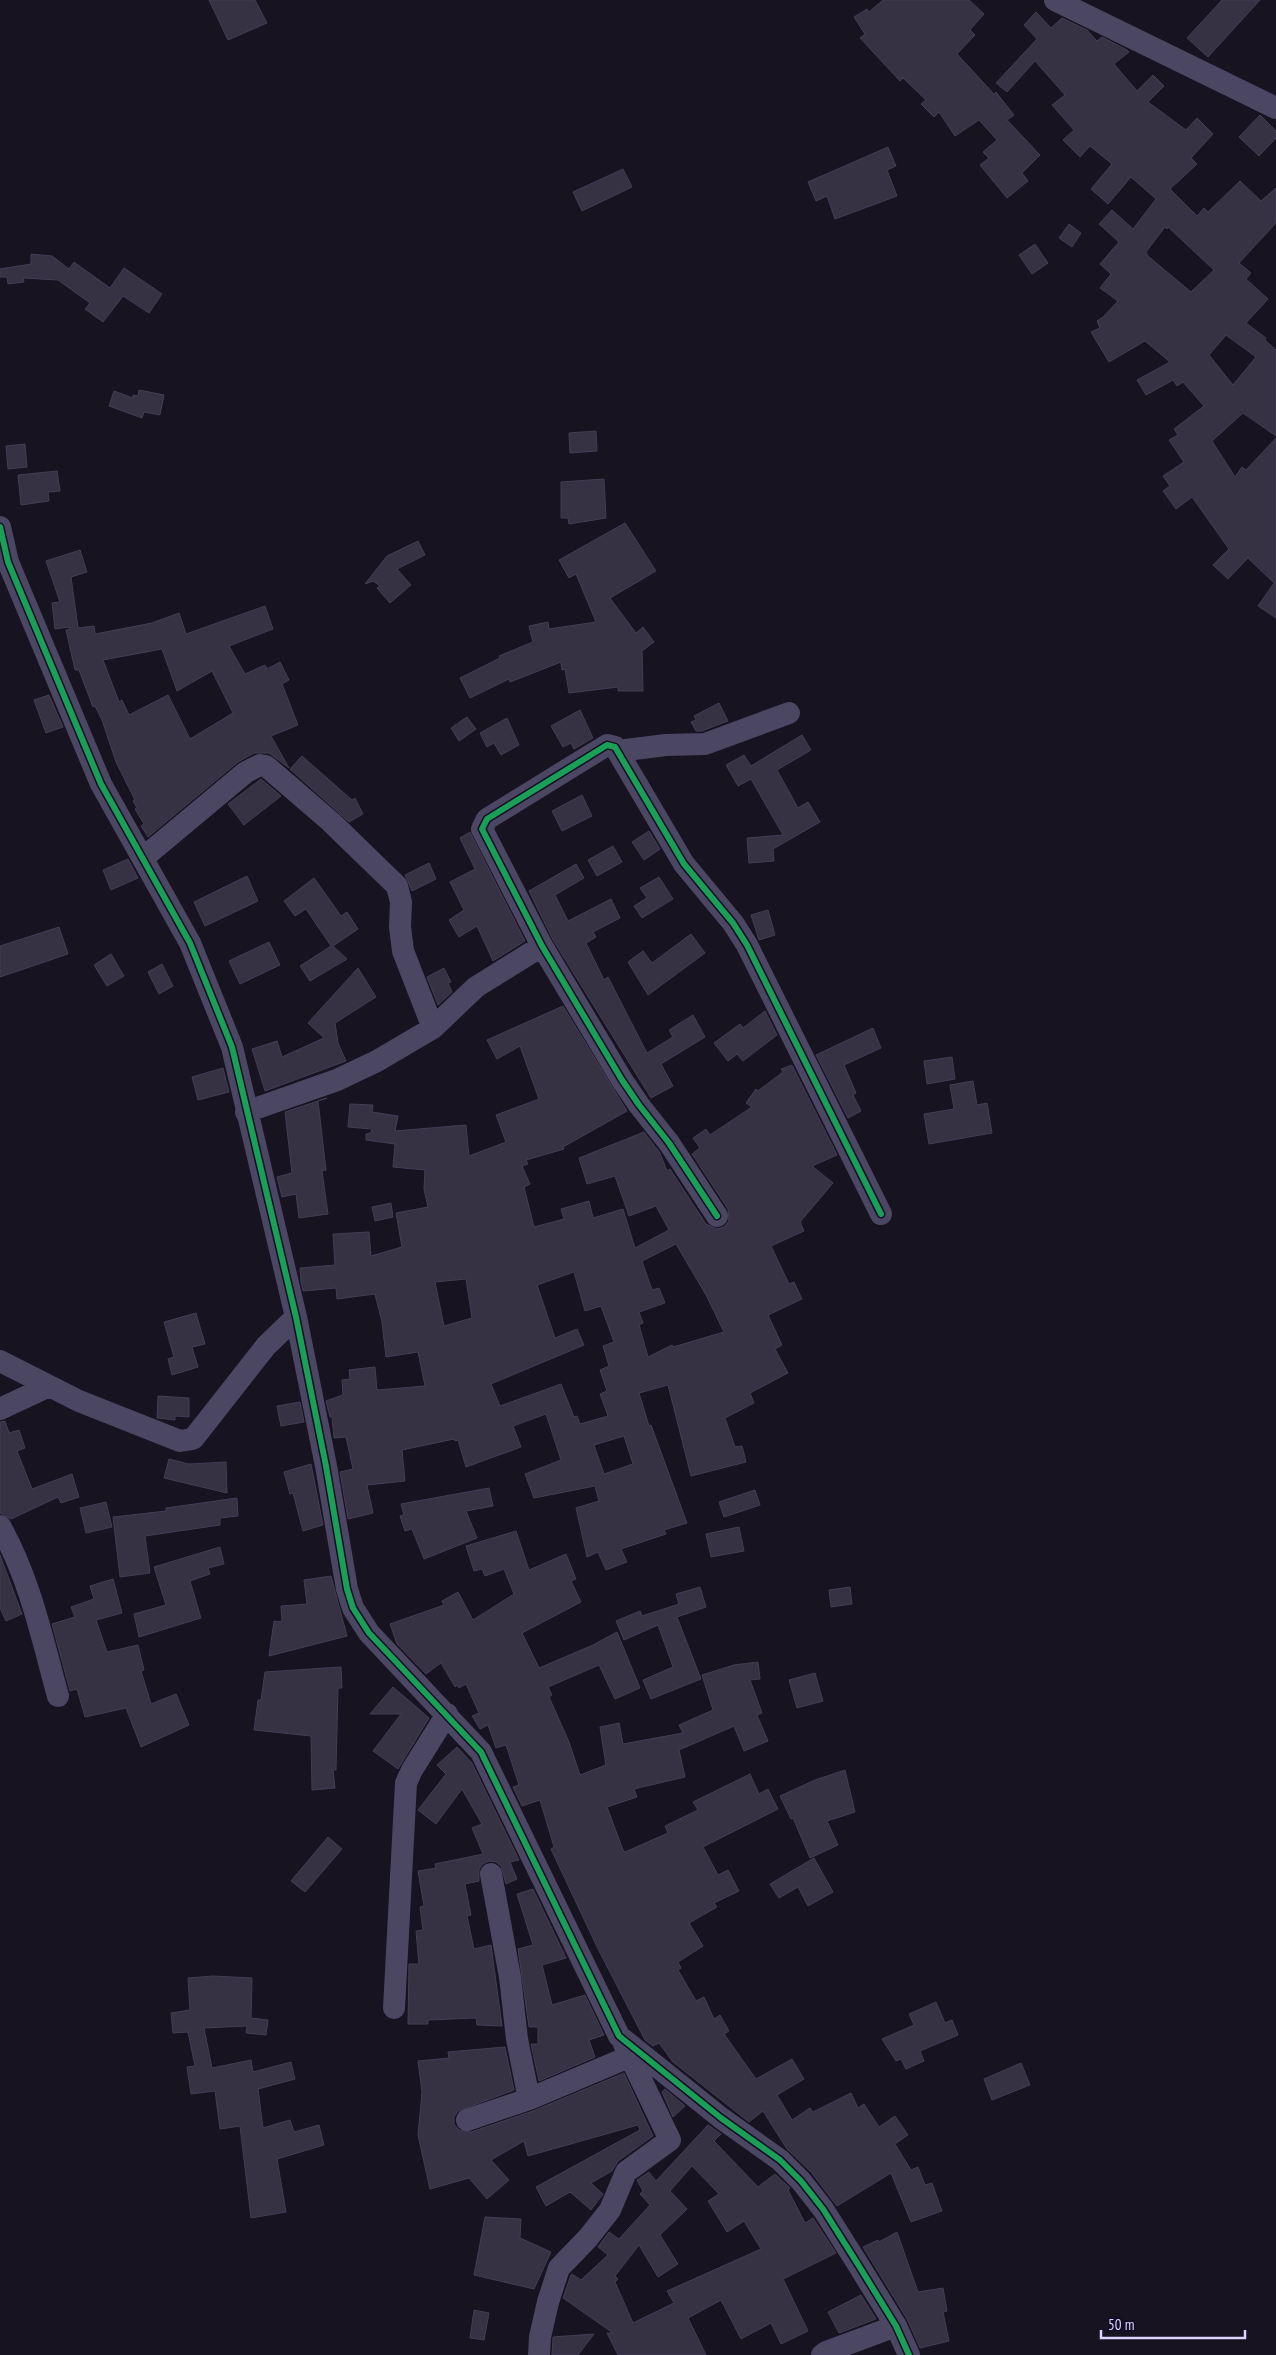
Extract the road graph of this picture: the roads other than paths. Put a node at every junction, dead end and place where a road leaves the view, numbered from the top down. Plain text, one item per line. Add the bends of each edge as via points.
1 (1055, 0) edge
2 (1276, 108) edge
3 (0, 527) edge
4 (4, 565) edge
5 (789, 713) dead end
6 (618, 751) junction
7 (143, 858) junction
8 (542, 946) junction
9 (433, 1028) junction
10 (246, 1112) junction
11 (881, 1214) dead end
12 (717, 1216) dead end
13 (296, 1317) junction
14 (0, 1361) edge
15 (47, 1386) junction
16 (0, 1409) edge
17 (0, 1526) edge
18 (58, 1696) dead end
19 (447, 1714) junction
20 (491, 1874) dead end
21 (394, 2008) dead end
22 (619, 2036) junction
23 (631, 2056) junction
24 (530, 2099) junction
25 (467, 2120) dead end
26 (896, 2326) junction
27 (540, 2355) edge
28 (822, 2355) edge
29 (909, 2355) edge

1 - 2 street
3 - 4 street
4 - 7 street via 101,784
5 - 6 street via 705,744
6 - 8 street via 611,744 607,745 487,818 482,825 483,833
6 - 11 street via 684,864 747,945
7 - 9 street via 246,772 260,765 266,766 331,822 397,886 401,902 402,950
7 - 10 street via 190,943 229,1038
8 - 9 street via 476,987
8 - 12 street via 622,1080
9 - 10 street via 337,1080
10 - 13 street
13 - 15 street via 266,1346 194,1439 187,1441 180,1441
13 - 19 street via 326,1466 346,1589 369,1633
14 - 15 street
15 - 16 street
17 - 18 street via 16,1553 30,1592
19 - 21 street via 406,1783
19 - 22 street via 481,1752
20 - 24 street via 510,1977 517,2039
22 - 23 street
22 - 26 street via 721,2118 780,2160 801,2181 823,2208
23 - 24 street
23 - 27 street via 670,2140 626,2172 610,2210 559,2268 540,2337
24 - 25 street
26 - 28 street
26 - 29 street

